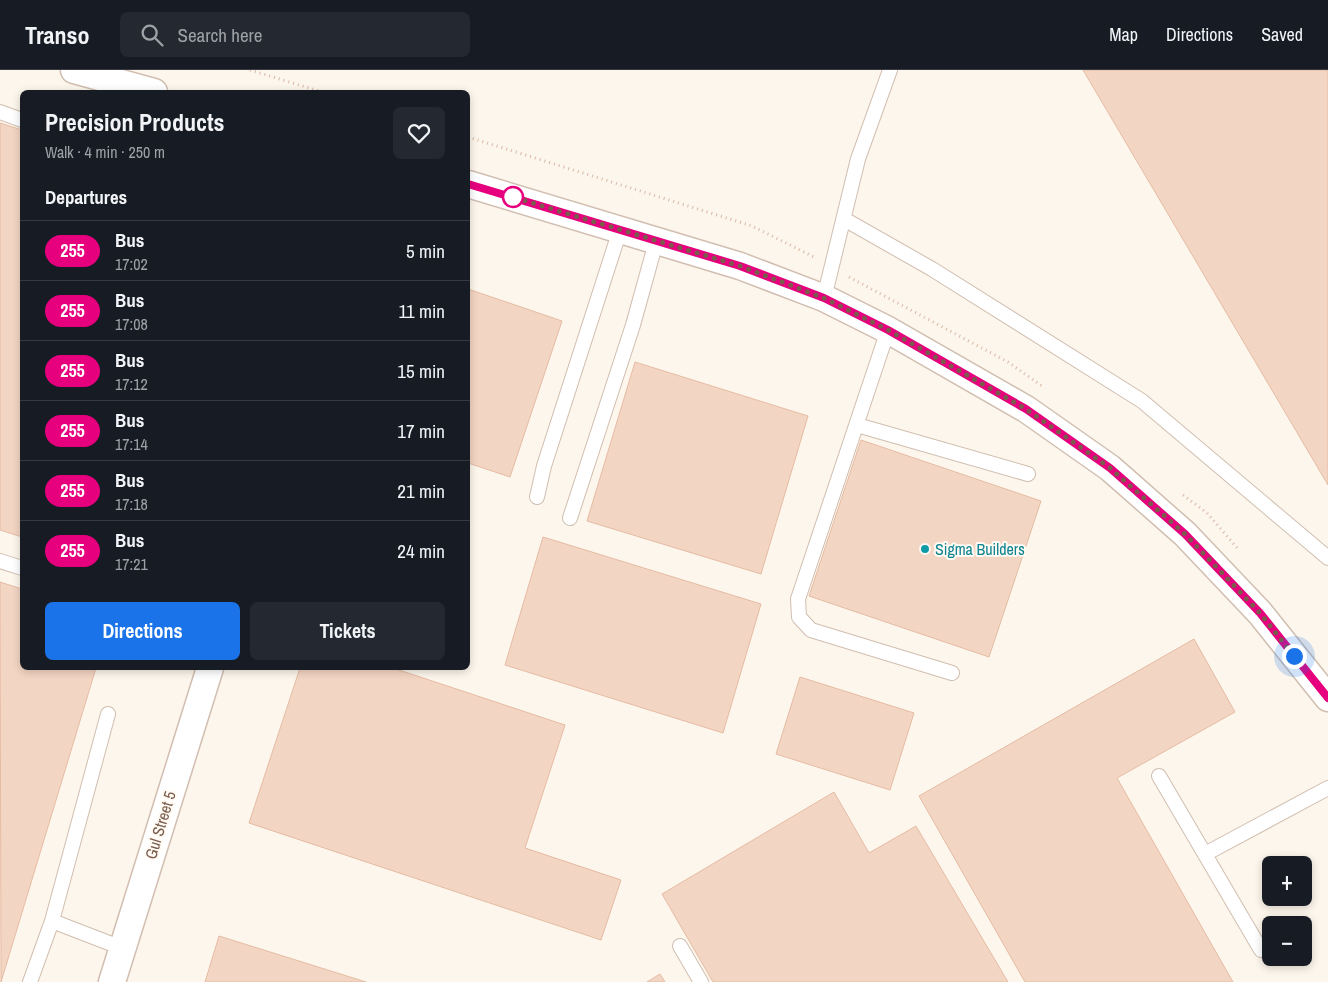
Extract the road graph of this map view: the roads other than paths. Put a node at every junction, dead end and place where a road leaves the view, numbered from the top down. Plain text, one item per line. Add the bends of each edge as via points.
1 (74, 70) edge
2 (890, 70) edge
3 (147, 90) edge
4 (0, 112) edge
5 (20, 119) edge
6 (470, 185) edge
7 (844, 219) junction
8 (620, 230) junction
9 (656, 242) junction
10 (824, 298) junction
11 (888, 330) junction
12 (857, 425) junction
13 (1028, 474) dead end
14 (537, 497) dead end
15 (570, 518) dead end
16 (1328, 558) edge
17 (0, 561) edge
18 (20, 567) edge
19 (209, 670) edge
20 (952, 673) dead end
21 (1328, 698) edge
22 (108, 714) dead end
23 (1159, 776) dead end
24 (1328, 788) edge
25 (1205, 854) junction
26 (52, 921) junction
27 (680, 946) dead end
28 (122, 948) junction
29 (1261, 950) dead end
30 (30, 982) edge
31 (112, 982) edge
32 (701, 982) edge

1 - 3 street
2 - 7 lane via 858,159
4 - 5 lane
6 - 8 street
7 - 10 lane
7 - 16 lane via 932,269 1142,402
8 - 9 street
8 - 14 lane via 544,466
9 - 10 street via 740,264
9 - 15 lane via 633,325
10 - 11 street
11 - 12 lane
11 - 21 street via 1026,409 1110,468 1185,534 1260,613
12 - 13 lane
12 - 20 lane via 798,599 799,617 811,630
17 - 18 lane
19 - 28 street, Gul Street 5
22 - 26 lane
23 - 25 lane
24 - 25 lane
25 - 29 lane
26 - 28 lane
26 - 30 lane
27 - 32 lane
28 - 31 street, Gul Street 5

